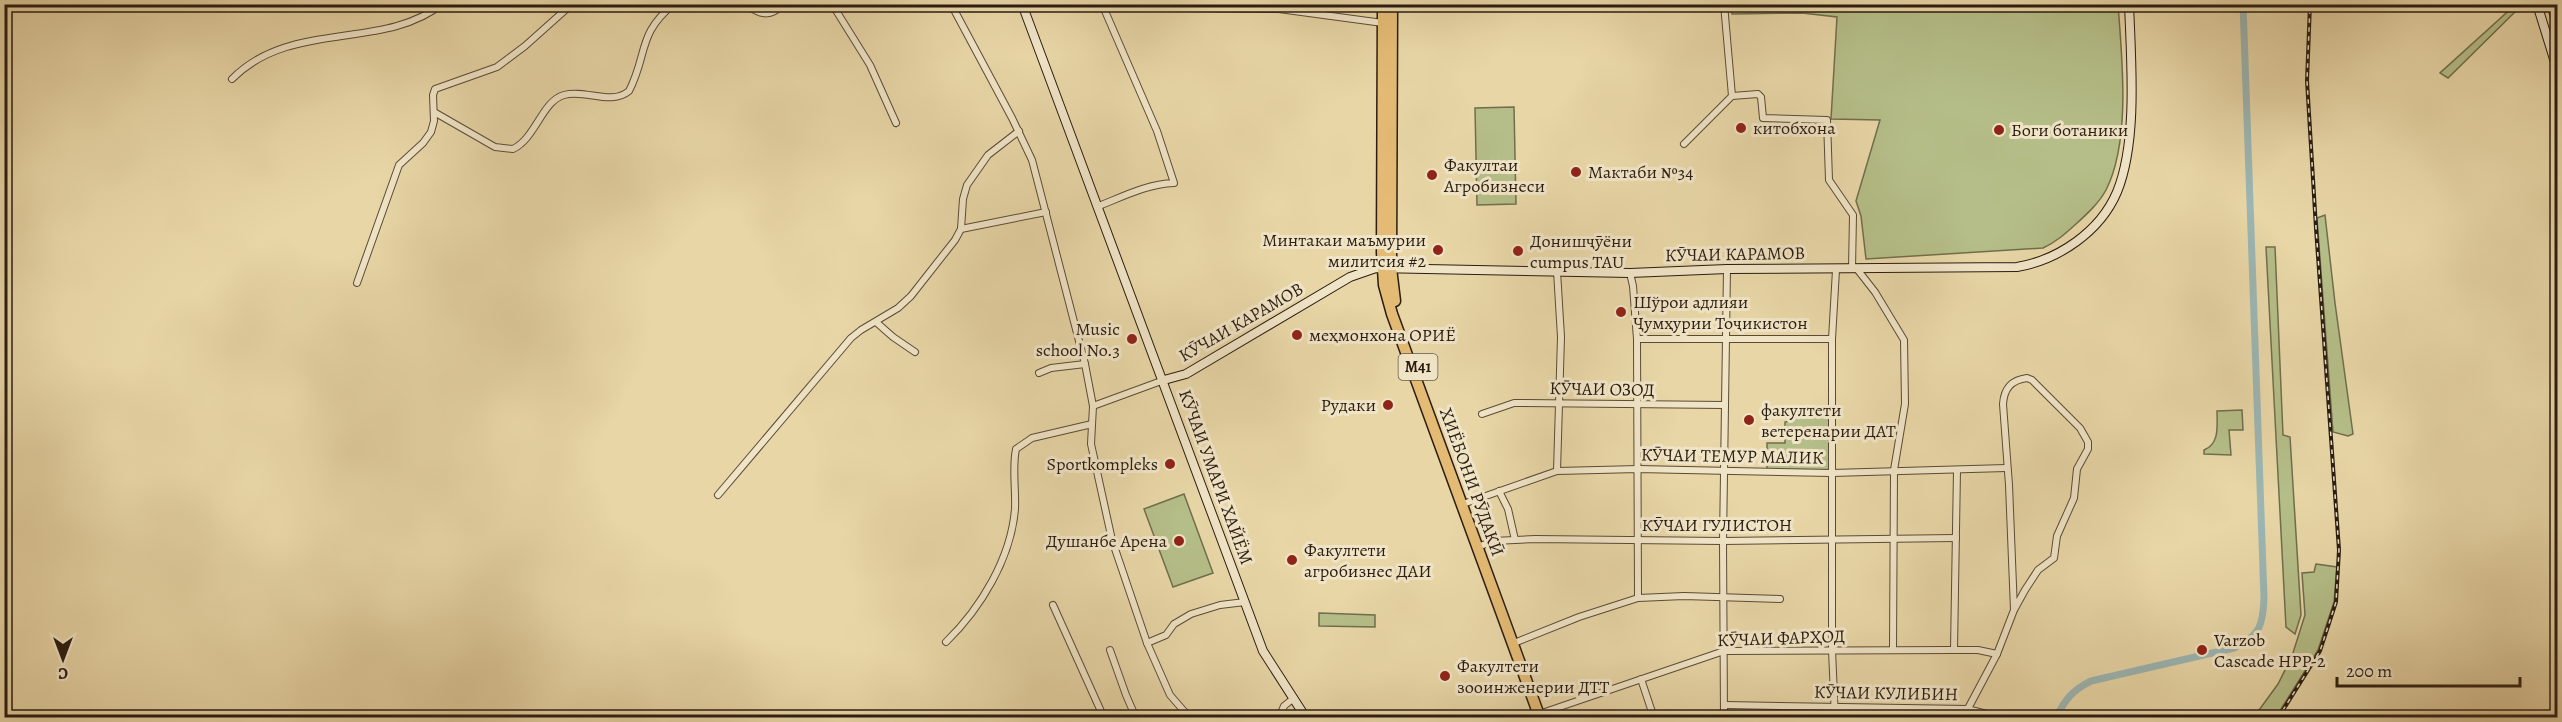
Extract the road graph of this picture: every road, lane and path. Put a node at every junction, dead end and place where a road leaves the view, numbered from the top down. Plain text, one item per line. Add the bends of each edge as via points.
1 (442, 4) edge
2 (572, 4) edge
3 (674, 4) edge
4 (745, 4) edge
5 (784, 4) edge
6 (832, 4) edge
7 (951, 4) edge
8 (1022, 4) edge
9 (1320, 4) edge
10 (1383, 4) edge
11 (1392, 4) edge
12 (1724, 4) edge
13 (2129, 4) edge
14 (2537, 4) edge
15 (2551, 4) edge
16 (1103, 6) edge
17 (1320, 14) junction
18 (1383, 23) junction
19 (2558, 27) edge
20 (1387, 40) junction
21 (2558, 72) edge
22 (232, 80) dead end
23 (1732, 96) junction
24 (434, 112) junction
25 (896, 123) dead end
26 (1019, 131) junction
27 (1684, 144) dead end
28 (1099, 206) junction
29 (1046, 212) junction
30 (961, 228) junction
31 (1386, 268) junction
32 (1727, 269) junction
33 (1854, 269) junction
34 (1836, 270) junction
35 (1557, 271) junction
36 (1630, 273) junction
37 (357, 283) dead end
38 (876, 322) junction
39 (1637, 339) junction
40 (1832, 339) junction
41 (1726, 340) junction
42 (915, 352) dead end
43 (1085, 364) junction
44 (1039, 374) dead end
45 (1164, 380) junction
46 (1558, 403) junction
47 (1638, 405) junction
48 (1725, 405) junction
49 (1093, 406) junction
50 (1482, 414) dead end
51 (1092, 424) junction
52 (2006, 468) junction
53 (1638, 469) junction
54 (1894, 470) junction
55 (1957, 470) junction
56 (1557, 471) junction
57 (1724, 472) junction
58 (1832, 473) junction
59 (1499, 491) junction
60 (718, 495) dead end
61 (1465, 503) junction
62 (1956, 538) junction
63 (1637, 539) junction
64 (1895, 539) junction
65 (1515, 540) junction
66 (1832, 540) junction
67 (1723, 541) junction
68 (1481, 546) junction
69 (1724, 597) junction
70 (1638, 598) junction
71 (1780, 599) dead end
72 (1245, 602) junction
73 (1053, 605) dead end
74 (2014, 610) junction
75 (946, 642) dead end
76 (1516, 642) junction
77 (1146, 643) junction
78 (1110, 650) dead end
79 (1832, 650) junction
80 (1893, 650) junction
81 (1954, 650) junction
82 (1724, 651) junction
83 (1997, 654) junction
84 (1641, 679) junction
85 (1294, 698) junction
86 (1725, 705) junction
87 (1835, 707) junction
88 (1967, 709) junction
89 (1543, 715) edge
90 (2044, 716) edge
91 (1104, 717) edge
92 (1136, 717) edge
93 (1190, 717) edge
94 (1280, 717) edge
95 (1306, 717) edge
96 (1654, 717) edge
97 (1724, 717) edge
98 (1835, 717) edge
99 (1963, 717) edge

1 - 22 street via 414,21 282,48
2 - 24 street via 497,67 433,91
3 - 24 street via 655,21 646,36 629,91 616,98 563,95 547,109 529,138 513,149 495,147
4 - 5 street via 766,15
6 - 25 street via 870,65
7 - 26 street
8 - 28 main road, КӮЧАИ УМАРИ ХАЙЁМ
9 - 17 street
10 - 18 highway
11 - 20 highway, M41
12 - 23 street
13 - 33 main road, КӮЧАИ КАРАМОВ via 2132,72 2128,145 2116,193 2096,223 2076,242 2035,264
14 - 21 main road
15 - 19 main road
16 - 17 street via 1279,9
16 - 28 street via 1157,131 1174,183 1141,189
17 - 18 street
18 - 20 highway
20 - 31 highway, M41
23 - 27 street
23 - 33 street via 1758,94 1763,118 1827,120 1829,180 1853,215
24 - 37 street via 431,132 399,165
26 - 29 street via 1032,160
26 - 30 street via 988,155 967,185
28 - 45 main road, КӮЧАИ УМАРИ ХАЙЁМ
29 - 30 street
29 - 43 street
30 - 38 street via 911,296
31 - 35 main road, КӮЧАИ КАРАМОВ
31 - 45 main road, КӮЧАИ КАРАМОВ via 1350,277 1186,374
31 - 61 highway, M41
32 - 34 main road, КӮЧАИ КАРАМОВ
32 - 36 main road, КӮЧАИ КАРАМОВ
32 - 41 street
33 - 34 main road, КӮЧАИ КАРАМОВ
33 - 54 street via 1875,292 1904,340 1905,404
34 - 40 street
35 - 36 main road, КӮЧАИ КАРАМОВ
35 - 46 street via 1561,337
36 - 39 street
38 - 42 street
38 - 60 street via 851,338
39 - 41 street
39 - 47 street
40 - 41 street
40 - 58 street
41 - 48 street
43 - 44 street via 1051,368
43 - 49 street
45 - 49 street
45 - 72 main road, КӮЧАИ УМАРИ ХАЙЁМ
46 - 47 street, КӮЧАИ ОЗОД
46 - 50 street, КӮЧАИ ОЗОД via 1514,403
46 - 56 street
47 - 48 street, КӮЧАИ ОЗОД
47 - 53 street
48 - 57 street
49 - 51 street
51 - 75 street via 1032,438 1016,449 1015,512 999,568 966,623
51 - 77 street via 1091,444 1112,540
52 - 55 street, КӮЧАИ ТЕМУР МАЛИК
52 - 74 street
52 - 74 street via 2004,395 2010,384 2026,378 2080,428 2088,449 2077,469 2074,498 2056,536 2054,558 2033,576
53 - 56 street, КӮЧАИ ТЕМУР МАЛИК
53 - 57 street, КӮЧАИ ТЕМУР МАЛИК
53 - 63 street
54 - 55 street, КӮЧАИ ТЕМУР МАЛИК
54 - 58 street, КӮЧАИ ТЕМУР МАЛИК
54 - 64 street
55 - 62 street
56 - 59 street, КӮЧАИ ТЕМУР МАЛИК
57 - 58 street, КӮЧАИ ТЕМУР МАЛИК
57 - 67 street
58 - 66 street
59 - 61 street, КӮЧАИ ТЕМУР МАЛИК
59 - 65 street
61 - 68 highway, M41
62 - 64 street, КӮЧАИ ГУЛИСТОН
62 - 81 street
63 - 65 street, КӮЧАИ ГУЛИСТОН
63 - 67 street, КӮЧАИ ГУЛИСТОН
63 - 70 street
64 - 66 street, КӮЧАИ ГУЛИСТОН
64 - 80 street
65 - 68 street, КӮЧАИ ГУЛИСТОН
66 - 67 street, КӮЧАИ ГУЛИСТОН
66 - 79 street
67 - 69 street
68 - 76 highway, M41
69 - 70 street
69 - 71 street
69 - 82 street
70 - 76 street
72 - 77 street via 1191,614 1174,624 1166,635
72 - 85 main road, КӮЧАИ УМАРИ ХАЙЁМ via 1263,651
73 - 91 street
74 - 83 street
76 - 89 highway, M41
77 - 93 street via 1170,695
78 - 92 street
79 - 80 street, КӮЧАИ ФАРҲОД
79 - 82 street, КӮЧАИ ФАРҲОД
79 - 87 street
80 - 81 street, КӮЧАИ ФАРҲОД
81 - 83 street, КӮЧАИ ФАРҲОД
82 - 84 street, КӮЧАИ ФАРҲОД
82 - 86 street
83 - 88 street
84 - 89 street, КӮЧАИ ФАРҲОД
84 - 96 street
85 - 94 street via 1284,706
85 - 95 main road, КӮЧАИ УМАРИ ХАЙЁМ
86 - 87 street, КӮЧАИ КУЛИБИН
86 - 97 street
87 - 88 street, КӮЧАИ КУЛИБИН
87 - 98 street
88 - 90 street, КӮЧАИ КУЛИБИН via 1999,717
88 - 99 street

